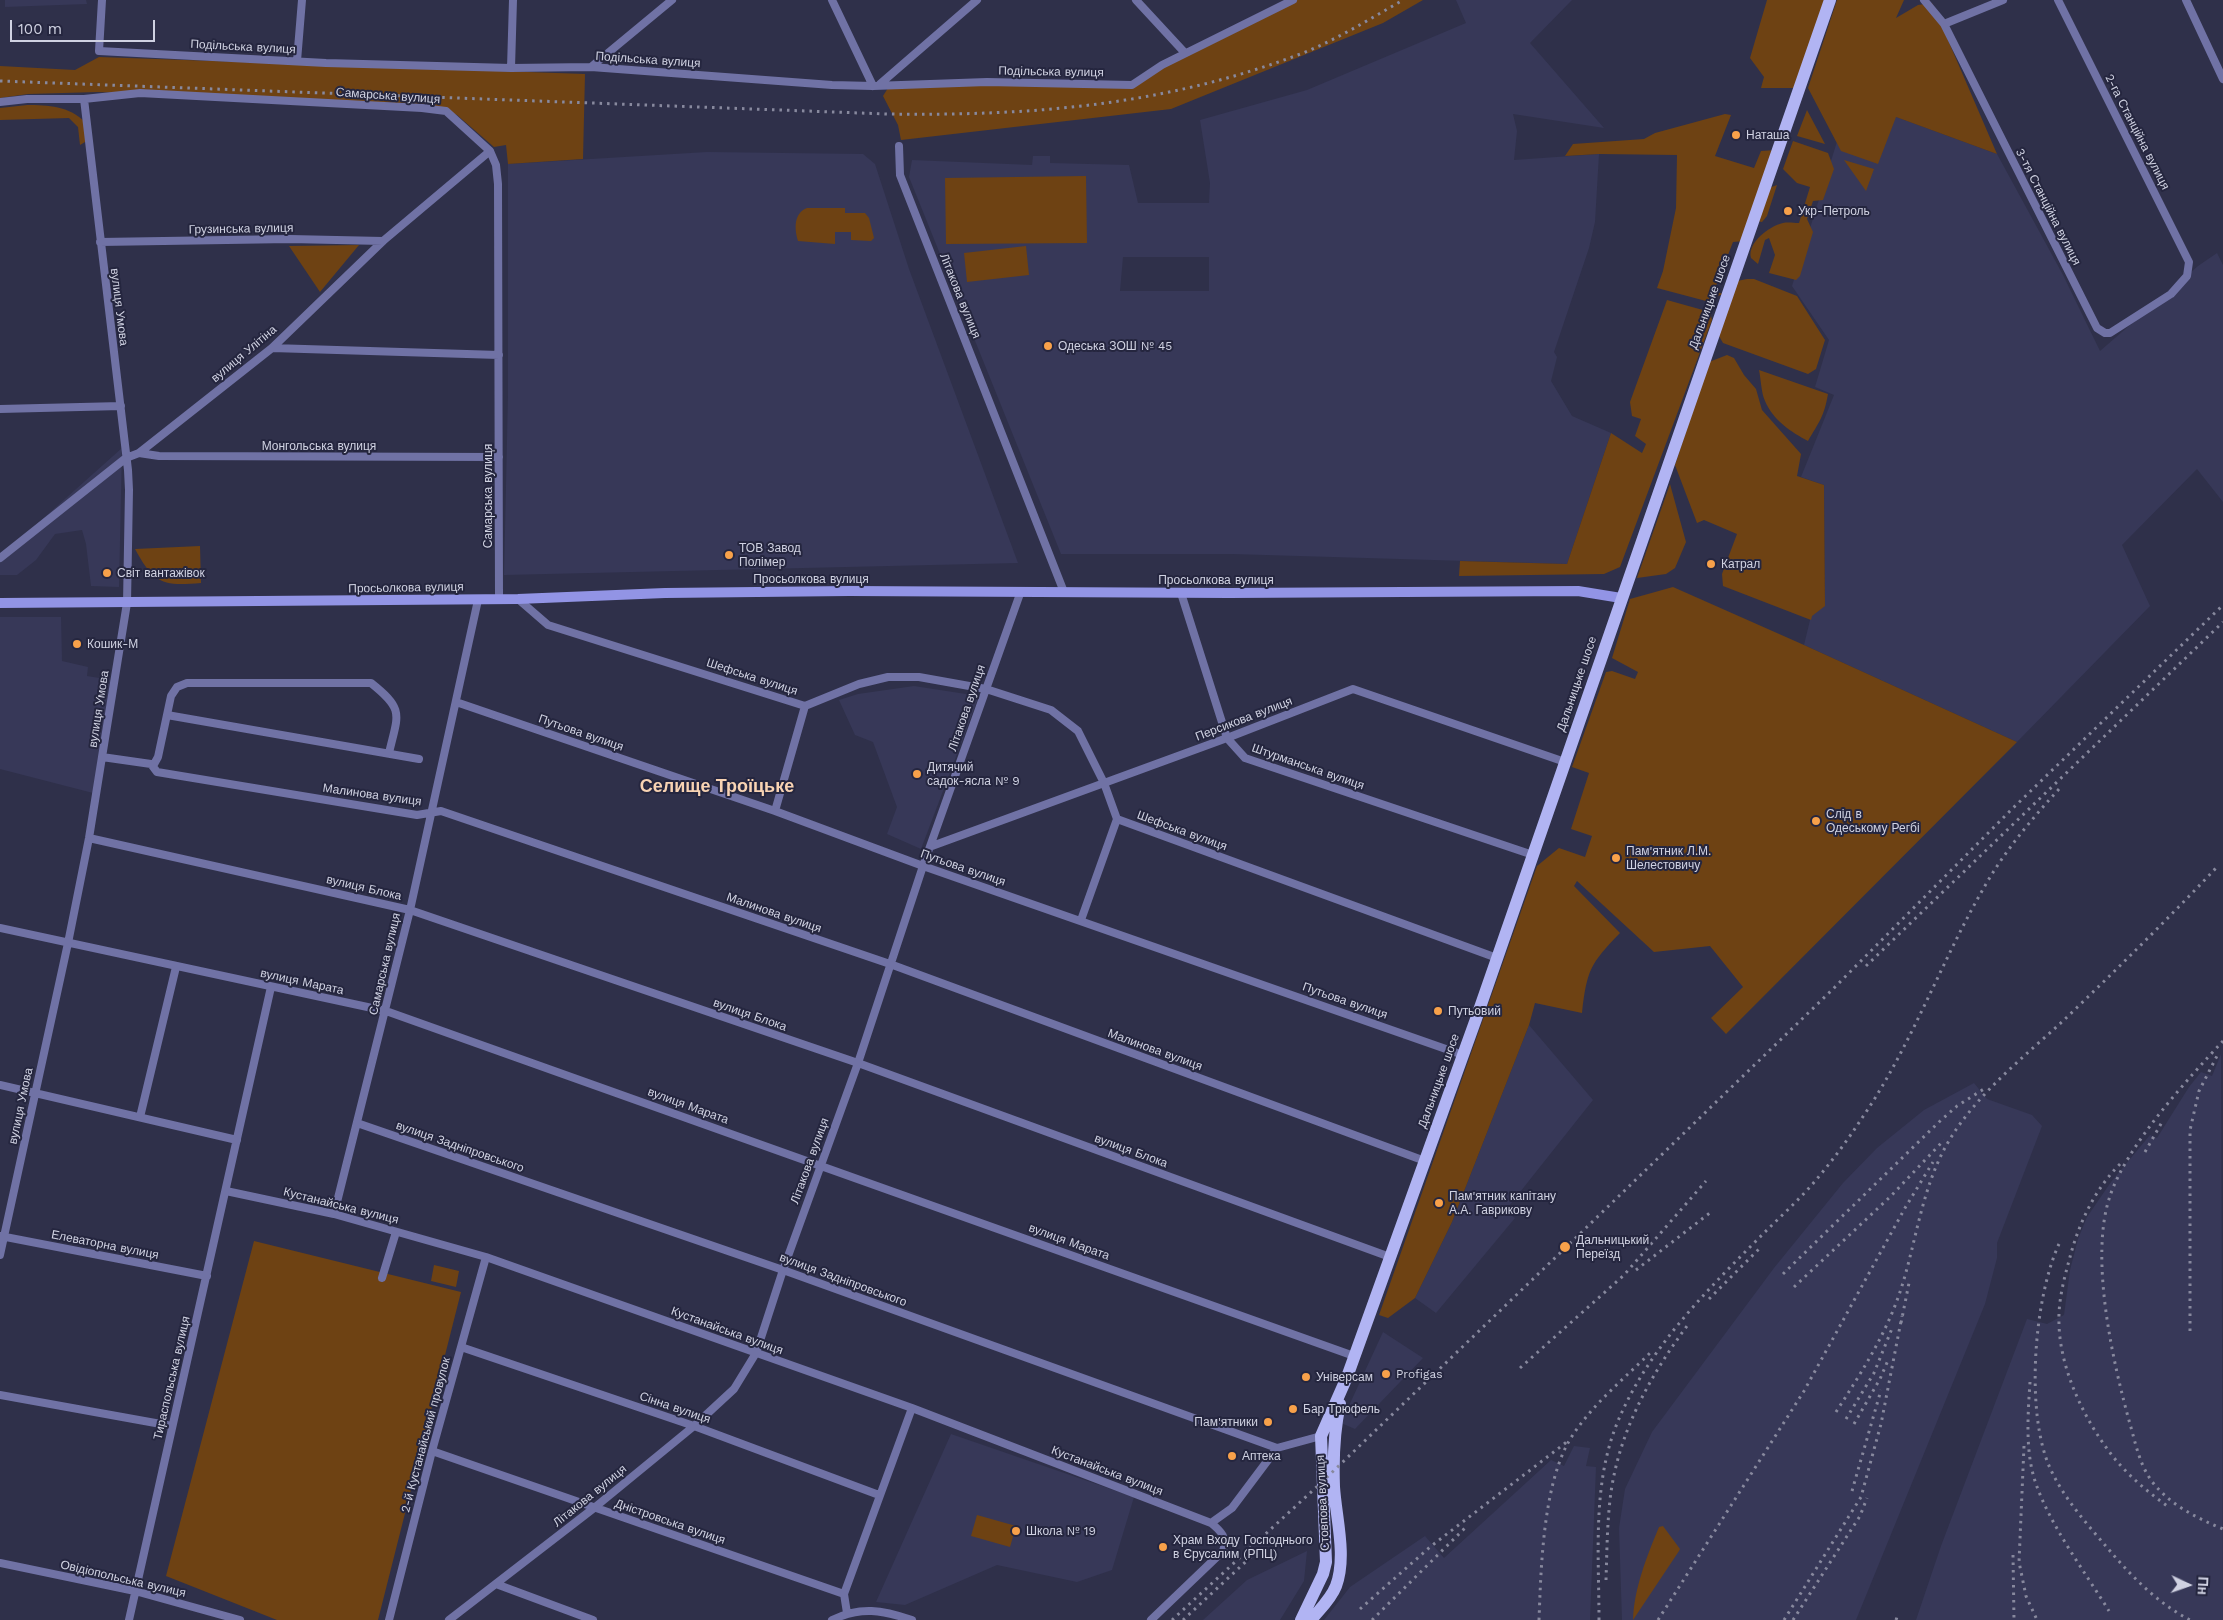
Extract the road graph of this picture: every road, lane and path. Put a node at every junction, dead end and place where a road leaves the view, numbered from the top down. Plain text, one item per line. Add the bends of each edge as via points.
1 (102, 0) edge
2 (302, 0) edge
3 (513, 0) edge
4 (672, 0) edge
5 (832, 0) edge
6 (977, 0) edge
7 (1136, 0) edge
8 (1293, 0) edge
9 (1830, 0) edge
10 (1924, 0) edge
11 (2002, 0) edge
12 (2058, 0) edge
13 (2186, 0) edge
14 (1944, 24) junction
15 (1186, 54) junction
16 (297, 61) junction
17 (591, 66) junction
18 (511, 68) junction
19 (2223, 79) edge
20 (876, 85) junction
21 (84, 99) junction
22 (0, 102) edge
23 (899, 146) dead end
24 (490, 151) junction
25 (383, 241) junction
26 (100, 242) junction
27 (2187, 276) joint
28 (272, 348) junction
29 (499, 355) junction
30 (121, 406) junction
31 (0, 409) edge
32 (139, 453) junction
33 (500, 457) junction
34 (126, 458) junction
35 (0, 558) edge
36 (1021, 591) junction
37 (1064, 592) junction
38 (1181, 593) junction
39 (1621, 598) junction
40 (499, 599) junction
41 (478, 600) junction
42 (518, 600) junction
43 (0, 603) edge
44 (127, 603) junction
45 (986, 689) junction
46 (456, 702) junction
47 (805, 706) junction
48 (167, 715) junction
49 (1227, 738) junction
50 (389, 753) junction
51 (102, 758) junction
52 (419, 758) dead end
53 (1565, 762) junction
54 (153, 766) junction
55 (1104, 783) junction
56 (775, 811) junction
57 (430, 813) junction
58 (1117, 819) junction
59 (89, 838) junction
60 (932, 846) junction
61 (1533, 855) junction
62 (924, 866) junction
63 (410, 910) junction
64 (1081, 920) junction
65 (0, 928) edge
66 (68, 944) junction
67 (1497, 958) junction
68 (890, 964) junction
69 (176, 967) junction
70 (271, 988) junction
71 (386, 1011) junction
72 (1463, 1055) junction
73 (858, 1063) junction
74 (0, 1085) edge
75 (35, 1093) junction
76 (140, 1117) junction
77 (356, 1123) junction
78 (237, 1140) junction
79 (1425, 1161) junction
80 (821, 1166) junction
81 (226, 1191) junction
82 (334, 1214) junction
83 (396, 1232) junction
84 (2, 1236) edge
85 (0, 1255) edge
86 (486, 1257) junction
87 (1390, 1257) junction
88 (783, 1270) junction
89 (207, 1276) junction
90 (382, 1278) dead end
91 (461, 1347) junction
92 (756, 1353) junction
93 (1354, 1356) junction
94 (1347, 1377) junction
95 (0, 1395) edge
96 (912, 1408) junction
97 (172, 1426) junction
98 (694, 1426) junction
99 (1321, 1436) junction
100 (1278, 1448) junction
101 (432, 1451) junction
102 (878, 1495) junction
103 (594, 1508) junction
104 (1211, 1523) junction
105 (0, 1563) edge
106 (496, 1584) junction
107 (135, 1591) junction
108 (844, 1594) junction
109 (848, 1613) junction
110 (236, 1619) edge
111 (129, 1620) edge
112 (389, 1620) edge
113 (449, 1620) edge
114 (593, 1620) edge
115 (832, 1620) edge
116 (912, 1620) edge
117 (1151, 1620) edge
118 (1301, 1620) edge
119 (1311, 1620) edge

1 - 16 street, Подільська вулиця via 99,51
2 - 16 street
3 - 18 street
4 - 17 street
5 - 20 street
6 - 20 street
7 - 15 street
8 - 15 street, Подільська вулиця
9 - 39 main road, Дальницьке шосе
10 - 14 street, 3-тя Станційна вулиця
11 - 14 street
12 - 27 street, 2-га Станційна вулиця via 2189,262
13 - 19 street
14 - 27 street, 3-тя Станційна вулиця via 2097,328 2110,333 2171,294
15 - 20 street, Подільська вулиця via 1162,64 1132,85 987,82
16 - 18 street, Подільська вулиця
17 - 18 street, Подільська вулиця
17 - 20 street, Подільська вулиця via 832,85
21 - 22 street, Самарська вулиця
21 - 24 street, Самарська вулиця via 140,93 422,108 446,112
21 - 26 street, вулиця Умова
23 - 37 street, Літакова вулиця via 900,175
24 - 25 street, вулиця Улітіна
24 - 29 street, Самарська вулиця via 496,165 498,184
25 - 26 street, Грузинська вулиця
25 - 28 street, вулиця Улітіна
26 - 30 street, вулиця Умова
28 - 29 street
28 - 32 street, вулиця Улітіна
29 - 33 street, Самарська вулиця
30 - 31 street
30 - 34 street, вулиця Умова
32 - 33 street, Монгольська вулиця via 169,456
32 - 34 street, вулиця Улітіна
33 - 40 street, Самарська вулиця
34 - 35 street, вулиця Улітіна
34 - 44 street, вулиця Умова via 129,490
36 - 37 street, Просьолкова вулиця
36 - 42 street, Просьолкова вулиця via 665,593
36 - 45 street, Літакова вулиця
37 - 38 street, Просьолкова вулиця
38 - 39 street, Просьолкова вулиця via 1578,591
38 - 49 street, Штурманська вулиця
39 - 53 main road, Дальницьке шосе
40 - 41 street, Просьолкова вулиця
40 - 42 street, Просьолкова вулиця
41 - 44 street, Просьолкова вулиця
41 - 46 street, Самарська вулиця
42 - 47 street, Шефська вулиця via 548,625
43 - 44 street, Просьолкова вулиця
44 - 51 street, вулиця Умова
45 - 47 street, Шефська вулиця via 919,677 888,677 859,684
45 - 55 street, Шефська вулиця via 1051,710 1078,731
45 - 60 street, Літакова вулиця
46 - 56 street, Путьова вулиця
46 - 57 street, Самарська вулиця
47 - 56 street
48 - 50 street
48 - 50 street via 173,691 187,683 371,683 392,702 396,710
48 - 54 street
49 - 53 street, Персикова вулиця via 1353,689
49 - 55 street, Персикова вулиця
49 - 61 street, Штурманська вулиця via 1245,758
50 - 52 street
51 - 54 street, Малинова вулиця
51 - 59 street, вулиця Умова
53 - 61 main road, Дальницьке шосе
54 - 57 street, Малинова вулиця via 155,771 176,776 418,815
55 - 58 street, Шефська вулиця
55 - 60 street, Персикова вулиця
56 - 62 street, Путьова вулиця
57 - 63 street, Самарська вулиця
57 - 68 street, Малинова вулиця via 441,811
58 - 64 street
58 - 67 street, Шефська вулиця
59 - 63 street, вулиця Блока
59 - 66 street, вулиця Умова
60 - 62 street, Літакова вулиця
61 - 67 main road, Дальницьке шосе
62 - 64 street, Путьова вулиця
62 - 68 street, Літакова вулиця
63 - 71 street, Самарська вулиця
63 - 73 street, вулиця Блока
64 - 72 street, Путьова вулиця
65 - 66 street, вулиця Марата
66 - 69 street, вулиця Марата
66 - 75 street, вулиця Умова
67 - 72 main road, Дальницьке шосе
68 - 73 street, Літакова вулиця
68 - 79 street, Малинова вулиця
69 - 70 street, вулиця Марата
69 - 76 street
70 - 71 street, вулиця Марата
70 - 78 street, Тираспольська вулиця
71 - 77 street, Самарська вулиця
71 - 80 street, вулиця Марата
72 - 79 main road, Дальницьке шосе
73 - 80 street, Літакова вулиця
73 - 87 street, вулиця Блока
74 - 75 street
75 - 76 street
75 - 84 street, вулиця Умова
76 - 78 street
77 - 82 street, Самарська вулиця
77 - 88 street, вулиця Задніпровського
78 - 81 street, Тираспольська вулиця
79 - 87 main road, Дальницьке шосе
80 - 88 street, Літакова вулиця
80 - 93 street, вулиця Марата
81 - 82 street, Кустанайська вулиця
81 - 89 street, Тираспольська вулиця
82 - 83 street, Кустанайська вулиця
83 - 86 street, Кустанайська вулиця
83 - 90 street
84 - 85 street, вулиця Умова
84 - 89 street, Елеваторна вулиця
86 - 91 street, 2-й Кустанайський провулок
86 - 92 street, Кустанайська вулиця
87 - 93 main road, Дальницьке шосе
88 - 92 street, Літакова вулиця
88 - 100 street, вулиця Задніпровського
89 - 97 street, Тираспольська вулиця
91 - 98 street, Сінна вулиця
91 - 101 street, 2-й Кустанайський провулок
92 - 96 street, Кустанайська вулиця
92 - 98 street, Літакова вулиця via 734,1389
93 - 94 main road, Дальницьке шосе
94 - 99 main road
94 - 119 main road, Стовпова вулиця via 1334,1445 1339,1572 1332,1594
95 - 97 street
96 - 102 street
96 - 104 street, Кустанайська вулиця
97 - 107 street, Тираспольська вулиця
98 - 102 street, Сінна вулиця
98 - 103 street, Літакова вулиця
99 - 100 street
99 - 118 main road, Стовпова вулиця via 1326,1548 1323,1574
100 - 104 street via 1232,1508
101 - 103 street, Дністровська вулиця
101 - 112 street, 2-й Кустанайський провулок
102 - 108 street
103 - 106 street, Літакова вулиця
103 - 108 street, Дністровська вулиця
104 - 117 street via 1223,1533 1222,1551
105 - 107 street, Овідіопольська вулиця
106 - 113 street, Літакова вулиця
106 - 114 street
107 - 110 street, Овідіопольська вулиця
107 - 111 street, Тираспольська вулиця
108 - 109 street
109 - 115 street
109 - 116 street via 872,1610

